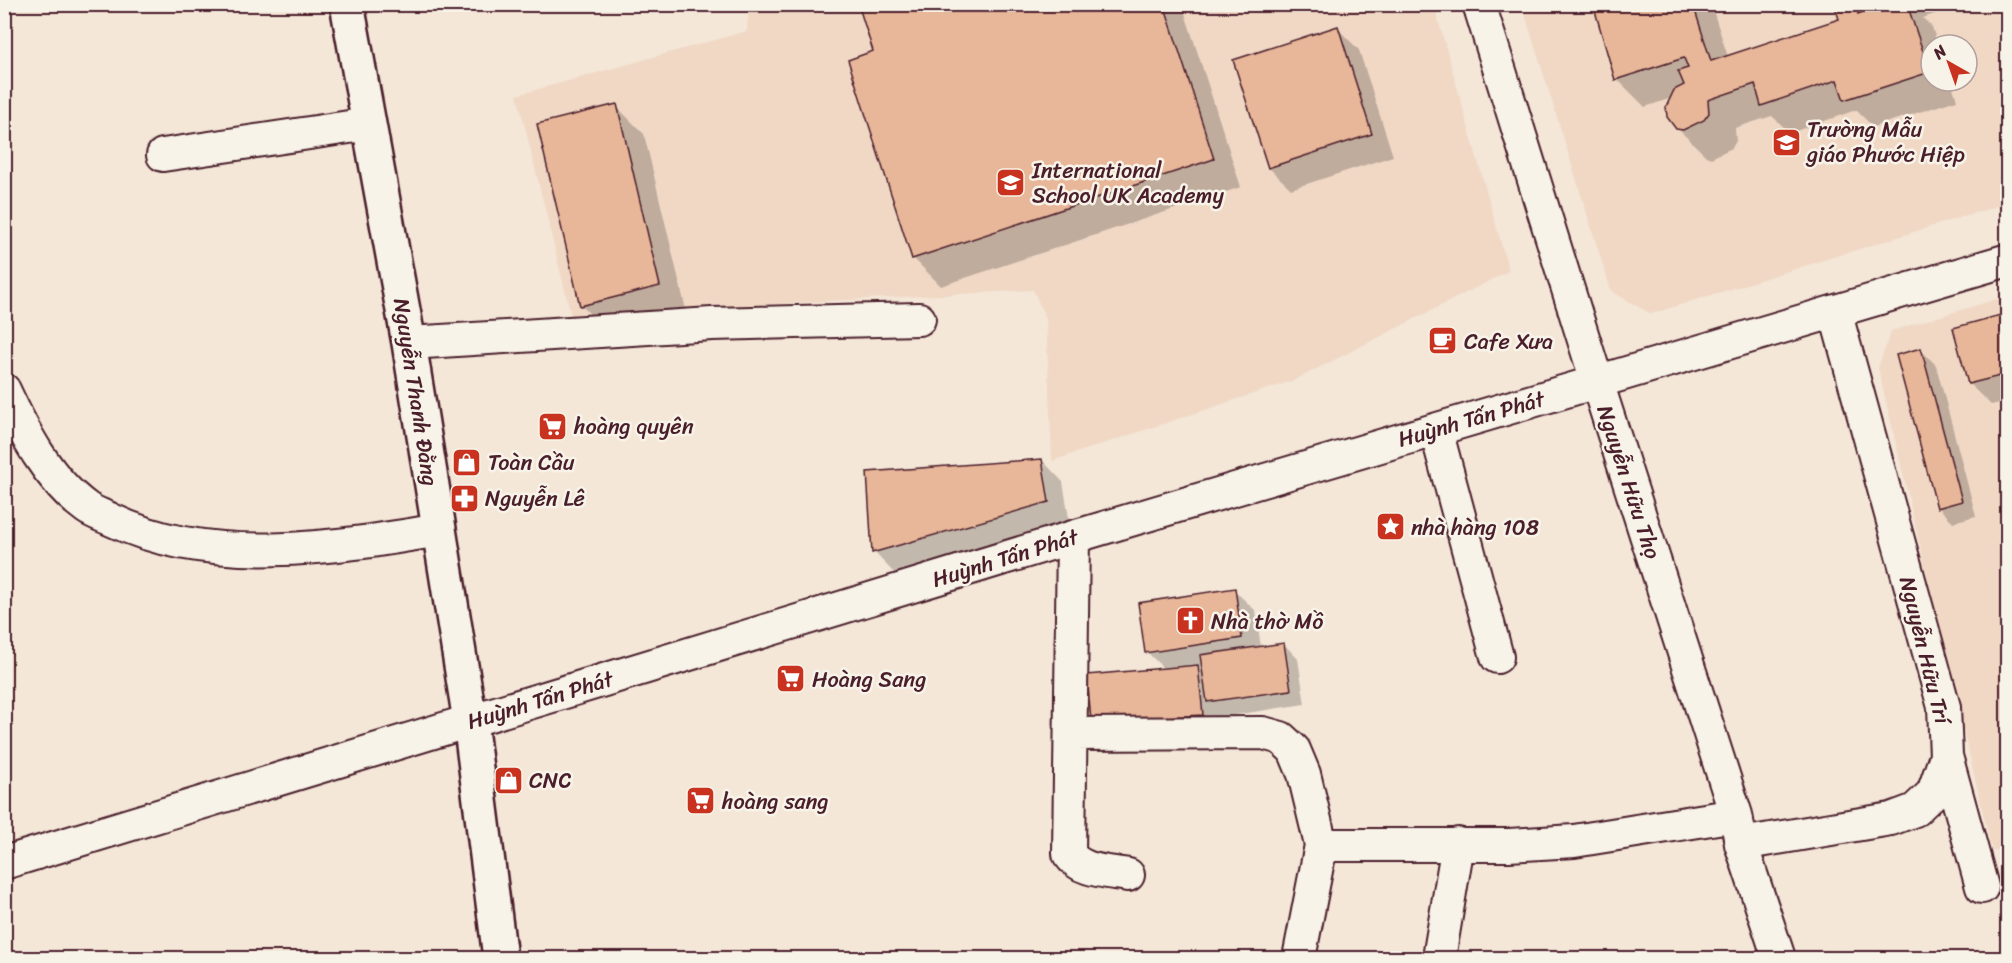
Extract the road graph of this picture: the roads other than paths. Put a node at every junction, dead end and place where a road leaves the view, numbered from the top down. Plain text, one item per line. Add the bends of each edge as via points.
1 (347, 4) edge
2 (1479, 4) edge
3 (369, 124) junction
4 (163, 155) dead end
5 (2007, 260) edge
6 (1835, 311) junction
7 (919, 318) dead end
8 (409, 343) junction
9 (1597, 382) junction
10 (4, 390) edge
11 (1436, 430) junction
12 (439, 530) junction
13 (1073, 537) junction
14 (1497, 657) dead end
15 (470, 721) junction
16 (1072, 734) junction
17 (1946, 756) junction
18 (1738, 830) junction
19 (1458, 844) junction
20 (1321, 845) junction
21 (4, 863) edge
22 (1128, 875) dead end
23 (1982, 887) dead end
24 (500, 958) edge
25 (1299, 958) edge
26 (1438, 958) edge
27 (1779, 958) edge

1 - 3 main road, Nguyễn Thanh Đằng
2 - 9 street, Nguyễn Hữu Thọ
3 - 4 street
3 - 8 main road, Nguyễn Thanh Đằng
5 - 6 street, Huỳnh Tấn Phát
6 - 9 street, Huỳnh Tấn Phát
6 - 17 street, Nguyễn Hữu Trí via 1944,707
7 - 8 street via 712,324
8 - 12 main road, Nguyễn Thanh Đằng
9 - 11 street, Huỳnh Tấn Phát
9 - 18 street, Nguyễn Hữu Thọ
10 - 12 street via 16,417 58,481 88,508 167,541 238,549 296,549 375,542
11 - 13 street, Huỳnh Tấn Phát
11 - 14 street
12 - 15 main road, Nguyễn Thanh Đằng
13 - 15 street, Huỳnh Tấn Phát
13 - 16 street
15 - 21 street, Huỳnh Tấn Phát
15 - 24 main road, Nguyễn Thanh Đằng
16 - 20 street via 1263,733 1281,738 1294,750 1304,774
16 - 22 street via 1069,854 1084,867
17 - 18 street, Nguyễn Hữu Trí via 1933,793 1915,810 1891,819
17 - 23 street
18 - 19 street, Nguyễn Hữu Trí via 1509,845
18 - 27 street, Nguyễn Hữu Thọ
19 - 20 street, Nguyễn Hữu Trí
19 - 26 street
20 - 25 street

